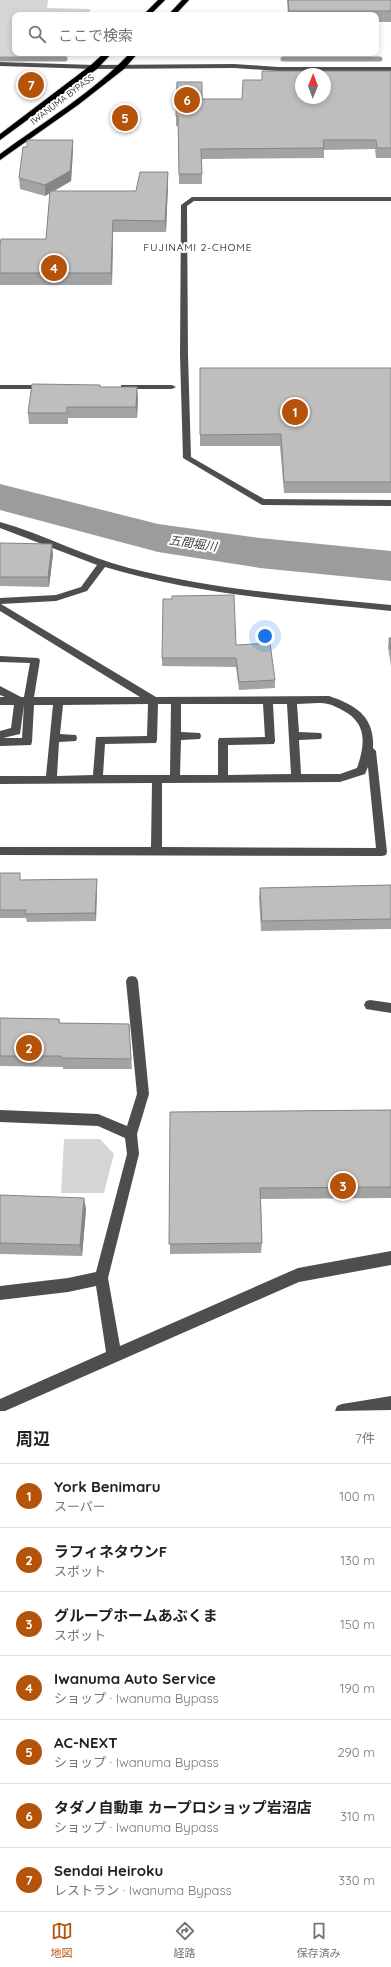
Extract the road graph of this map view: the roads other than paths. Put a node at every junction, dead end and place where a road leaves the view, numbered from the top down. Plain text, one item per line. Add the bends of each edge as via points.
1 (162, 0) edge
2 (186, 0) edge
3 (149, 12) edge
4 (174, 12) edge
5 (105, 56) edge
6 (131, 56) edge
7 (0, 64) edge
8 (94, 67) junction
9 (121, 67) junction
10 (391, 70) edge
11 (0, 138) edge
12 (0, 158) edge
13 (391, 199) edge
14 (0, 387) edge
15 (54, 387) edge
16 (117, 387) edge
17 (172, 388) dead end
18 (391, 502) edge
19 (0, 525) edge
20 (103, 563) junction
21 (0, 600) edge
22 (0, 607) edge
23 (391, 608) edge
24 (0, 659) edge
25 (0, 690) edge
26 (58, 700) junction
27 (153, 700) junction
28 (176, 700) junction
29 (268, 700) junction
30 (292, 700) junction
31 (0, 701) edge
32 (24, 701) junction
33 (0, 735) edge
34 (175, 736) junction
35 (196, 736) dead end
36 (293, 736) junction
37 (317, 736) dead end
38 (369, 737) junction
39 (55, 738) junction
40 (72, 738) dead end
41 (0, 742) edge
42 (174, 778) junction
43 (223, 778) junction
44 (52, 779) junction
45 (98, 779) junction
46 (157, 779) junction
47 (296, 779) junction
48 (0, 780) edge
49 (0, 851) edge
50 (156, 851) junction
51 (132, 981) dead end
52 (370, 1005) dead end
53 (391, 1008) edge
54 (0, 1116) edge
55 (131, 1134) junction
56 (391, 1258) edge
57 (101, 1278) junction
58 (0, 1293) edge
59 (114, 1355) junction
60 (391, 1403) edge
61 (0, 1406) edge
62 (342, 1411) edge

1 - 3 highway
2 - 4 highway
5 - 8 highway, IWANUMA BYPASS
6 - 9 highway, IWANUMA BYPASS
7 - 8 street
8 - 9 street
8 - 11 highway, IWANUMA BYPASS
9 - 10 street via 234,66
9 - 12 highway, IWANUMA BYPASS
13 - 18 street via 192,199 184,205 187,458 262,502
14 - 15 street
16 - 17 street
19 - 20 street
20 - 21 street via 84,590 56,598
20 - 23 street via 143,575 244,593
22 - 27 street
24 - 32 street via 35,660
25 - 32 street
26 - 27 street
26 - 32 street
26 - 39 street
27 - 28 street
27 - 45 street via 152,740 100,740
28 - 29 street
28 - 34 street
29 - 30 street
29 - 43 street via 270,741 222,741
30 - 36 street
30 - 38 street via 329,700 353,711 363,723
31 - 32 street
32 - 33 street via 16,731
32 - 41 street via 27,742
34 - 35 street
34 - 42 street
36 - 37 street
36 - 47 street
38 - 47 street via 368,756 361,771 340,778
38 - 50 street via 382,852
39 - 40 street
39 - 44 street
42 - 43 street
42 - 46 street
43 - 47 street
44 - 45 street
44 - 48 street
45 - 46 street
46 - 50 street
49 - 50 street
51 - 55 street via 143,1094
52 - 53 street
54 - 55 street via 98,1120
55 - 57 street via 133,1154
56 - 59 street via 298,1275
57 - 58 street via 68,1285
57 - 59 street
59 - 61 street
60 - 62 street

